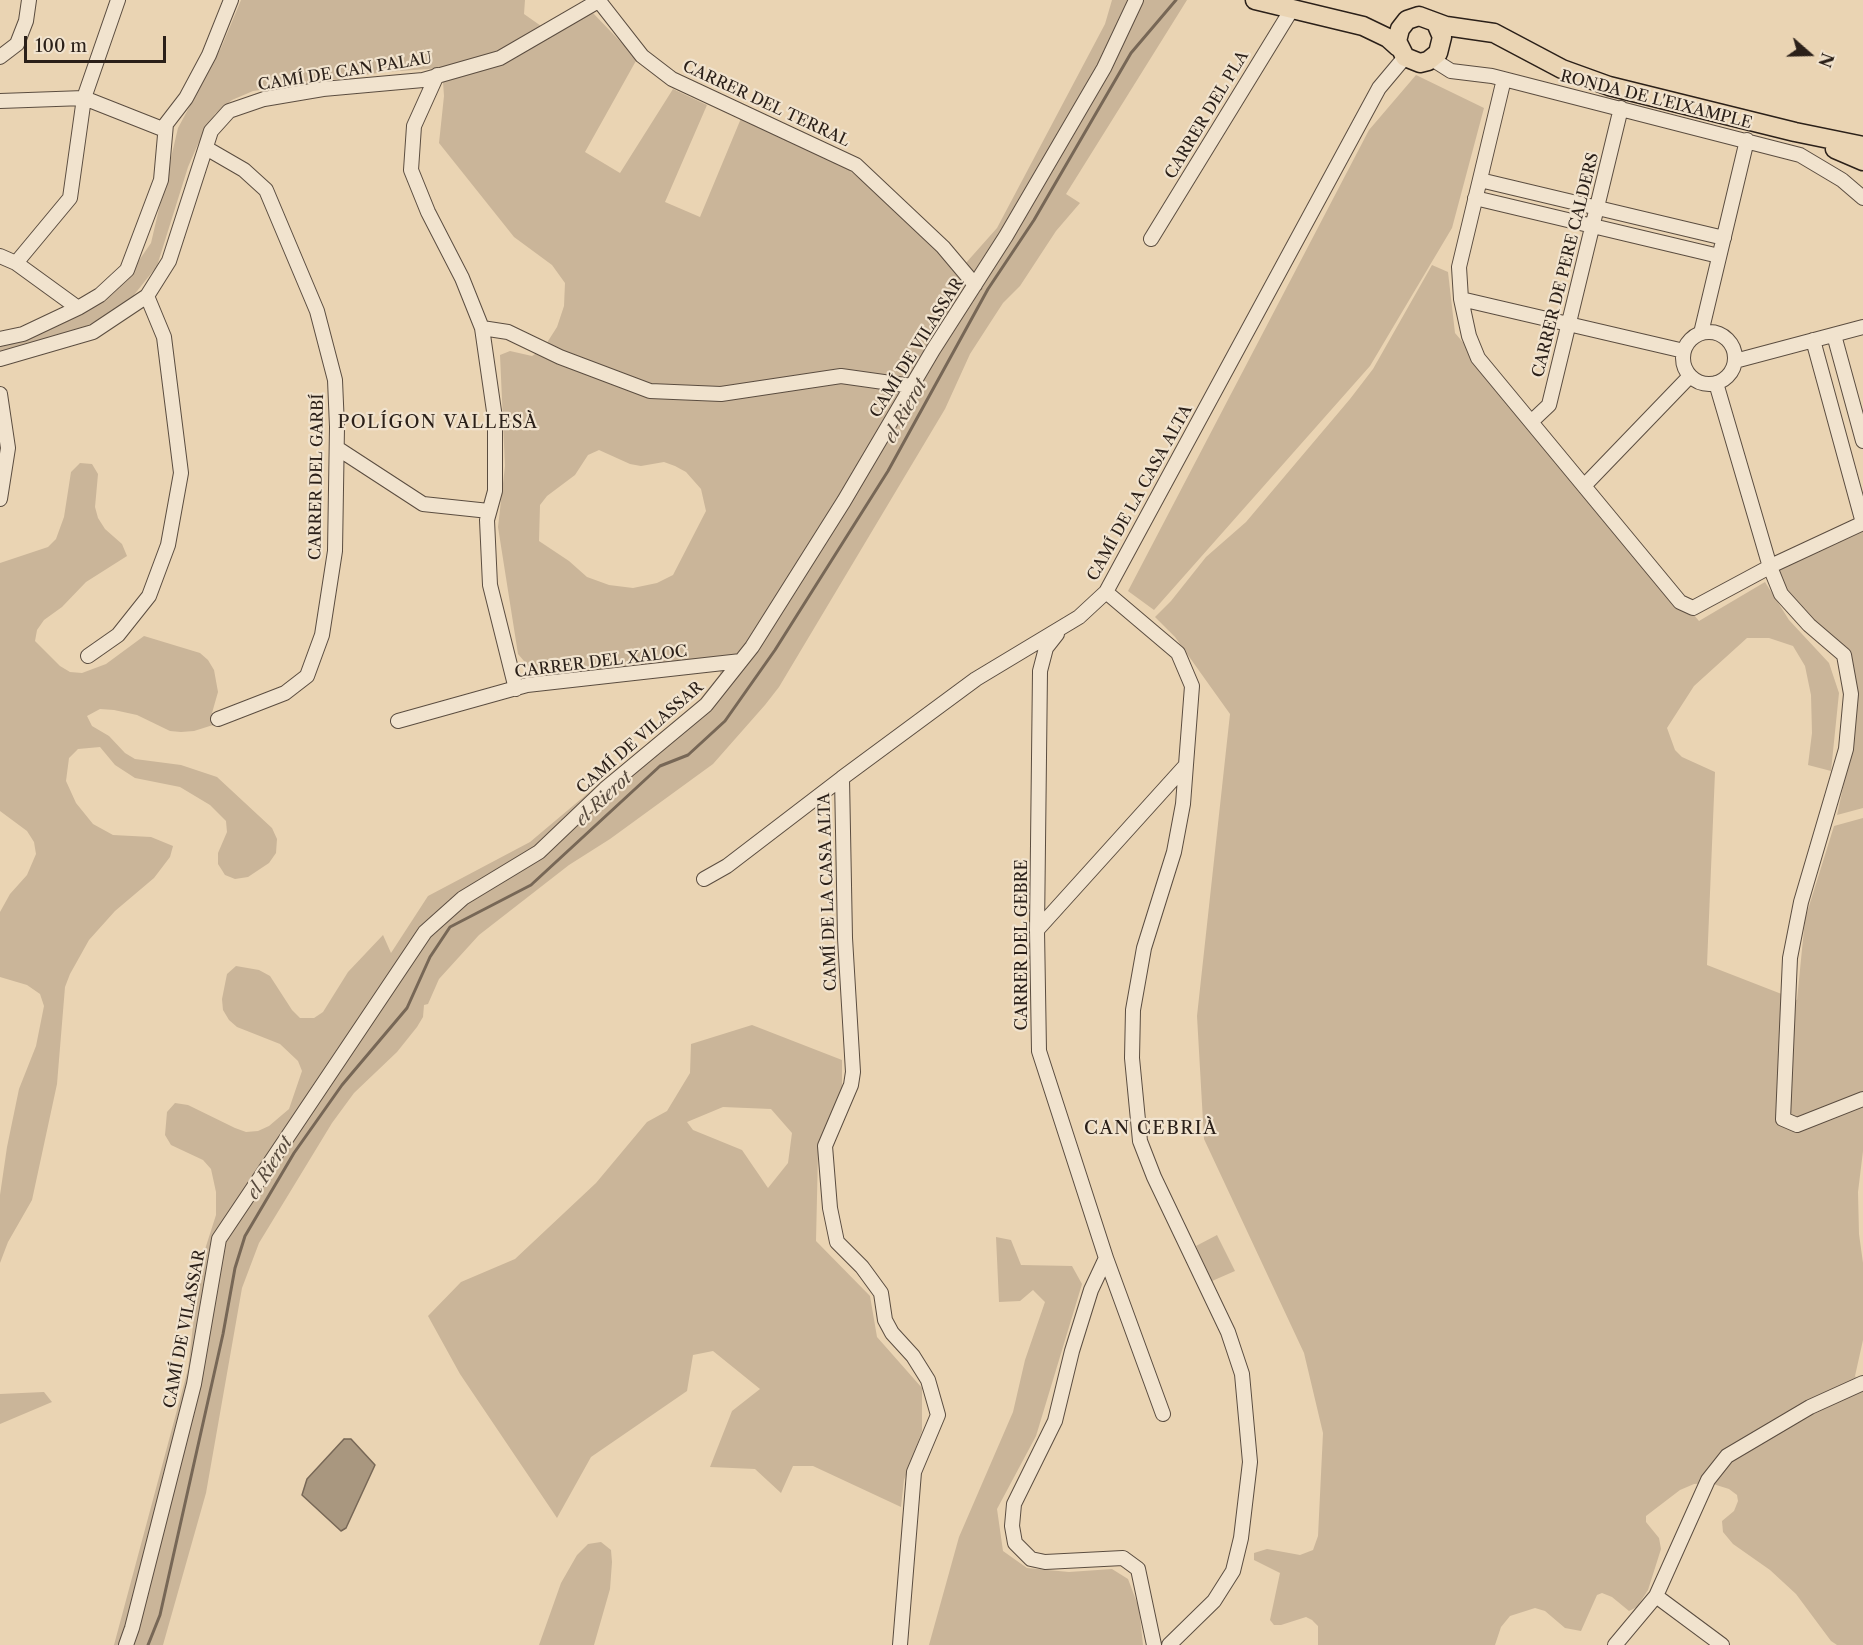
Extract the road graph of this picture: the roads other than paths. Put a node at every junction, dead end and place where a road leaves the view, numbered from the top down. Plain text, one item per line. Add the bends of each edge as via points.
1 (29, 0) edge
2 (118, 0) edge
3 (231, 0) edge
4 (600, 0) edge
5 (1136, 0) edge
6 (1255, 0) edge
7 (1292, 9) junction
8 (1403, 23) junction
9 (1436, 23) junction
10 (1363, 26) junction
11 (1469, 30) junction
12 (1402, 52) junction
13 (1436, 54) junction
14 (0, 57) edge
15 (437, 75) junction
16 (1504, 79) junction
17 (84, 98) junction
18 (0, 101) edge
19 (1621, 108) junction
20 (165, 130) junction
21 (1801, 134) junction
22 (1747, 140) junction
23 (1863, 146) edge
24 (206, 148) junction
25 (1863, 161) edge
26 (1480, 180) junction
27 (1475, 198) junction
28 (1863, 198) edge
29 (1598, 208) junction
30 (1593, 226) junction
31 (1724, 238) junction
32 (1151, 239) dead end
33 (0, 256) edge
34 (1719, 256) junction
35 (16, 263) junction
36 (975, 285) junction
37 (147, 296) junction
38 (1461, 299) junction
39 (78, 308) junction
40 (1568, 324) junction
41 (1863, 327) edge
42 (482, 328) junction
43 (1701, 333) junction
44 (1834, 335) junction
45 (0, 339) edge
46 (1813, 340) junction
47 (1684, 351) junction
48 (0, 359) edge
49 (1735, 361) junction
50 (1690, 376) junction
51 (1716, 383) junction
52 (912, 386) junction
53 (0, 394) edge
54 (1531, 422) junction
55 (1863, 441) edge
56 (338, 448) junction
57 (1584, 486) junction
58 (0, 499) edge
59 (489, 511) junction
60 (1863, 523) edge
61 (1770, 567) junction
62 (1106, 592) junction
63 (1061, 627) junction
64 (88, 656) dead end
65 (741, 661) junction
66 (516, 689) junction
67 (218, 718) dead end
68 (398, 721) dead end
69 (1186, 765) junction
70 (842, 778) junction
71 (704, 879) dead end
72 (1037, 930) junction
73 (1863, 1099) edge
74 (1106, 1258) junction
75 (1863, 1383) edge
76 (1163, 1414) dead end
77 (1656, 1596) junction
78 (126, 1645) edge
79 (900, 1645) edge
80 (1154, 1645) edge
81 (1169, 1645) edge
82 (1615, 1645) edge
83 (1722, 1645) edge

1 - 14 street via 17,44
2 - 17 street
3 - 20 street via 209,55
4 - 15 street, CAMÍ DE CAN PALAU via 500,58
4 - 36 street, CARRER DEL TERRAL via 642,56 672,79 856,165 943,247
5 - 36 street, CAMÍ DE VILASSAR via 1104,68
6 - 7 main road
7 - 10 main road
7 - 32 street, CARRER DEL PLA
8 - 9 main road via 1419,16
8 - 10 main road
8 - 12 main road via 1397,37
9 - 11 main road
9 - 13 main road via 1442,37
10 - 12 main road via 1388,38
11 - 13 main road
11 - 21 main road via 1494,33 1562,69 1609,86
12 - 13 main road via 1420,63
12 - 62 street, CAMÍ DE LA CASA ALTA
13 - 16 street, RONDA DE L'EIXAMPLE via 1452,71
15 - 24 street, CAMÍ DE CAN PALAU via 423,80 264,99 228,111 211,131
15 - 42 street via 414,126 411,170
16 - 19 street, RONDA DE L'EIXAMPLE
16 - 26 street
17 - 18 street
17 - 20 street
17 - 35 street via 70,198
19 - 22 street, RONDA DE L'EIXAMPLE
19 - 29 street, CARRER DE PERE CALDERS
20 - 39 street via 161,180 128,270
21 - 23 main road
21 - 25 main road
22 - 28 street, RONDA DE L'EIXAMPLE via 1800,155 1842,180
22 - 31 street
24 - 37 street, CAMÍ DE CAN PALAU via 169,261
24 - 56 street, CARRER DEL GARBÍ via 244,170 266,190 317,311 335,380
26 - 27 street
26 - 29 street
27 - 30 street
27 - 38 street via 1459,267
29 - 30 street, CARRER DE PERE CALDERS
29 - 31 street
30 - 34 street
30 - 40 street, CARRER DE PERE CALDERS
31 - 34 street
33 - 35 street
34 - 43 street
35 - 39 street
36 - 52 street, CAMÍ DE VILASSAR
37 - 48 street, CAMÍ DE CAN PALAU via 93,332
37 - 64 street via 164,336 181,473 168,545 148,596 118,635
38 - 40 street
38 - 54 street via 1468,336 1478,358
39 - 45 street via 23,334
40 - 47 street
40 - 54 street, CARRER DE PERE CALDERS via 1550,405
41 - 44 street
42 - 52 street via 508,333 650,391 721,394 841,376
42 - 59 street via 495,418 495,491
43 - 47 street via 1690,340
43 - 49 street via 1723,336 1731,344
44 - 46 street
44 - 55 street
46 - 49 street
46 - 60 street
47 - 50 street via 1683,362
49 - 51 street via 1731,373
50 - 51 street via 1697,382
50 - 57 street
51 - 61 street
52 - 65 street, CAMÍ DE VILASSAR
53 - 58 street via 8,448
54 - 57 street
56 - 59 street via 423,504
56 - 67 street, CARRER DEL GARBÍ via 335,550 322,635 307,676 285,693
57 - 61 street via 1680,602 1692,608
59 - 66 street via 490,585
60 - 61 street
61 - 73 street via 1782,594 1809,625 1844,655 1851,694 1846,749 1801,902 1790,958 1783,1119 1797,1125
62 - 63 street, CAMÍ DE LA CASA ALTA
62 - 69 street via 1178,652 1188,672 1192,686
63 - 70 street, CAMÍ DE LA CASA ALTA via 976,679
63 - 72 street, CARRER DEL GEBRE via 1046,648 1040,670
65 - 66 street, CARRER DEL XALOC
65 - 78 street, CAMÍ DE VILASSAR via 706,705 605,789 539,852 463,898 425,932 219,1239 194,1384
66 - 68 street, CARRER DEL XALOC
69 - 72 street
69 - 81 street via 1174,852 1142,959 1133,1010 1132,1059 1140,1141 1228,1332 1242,1374 1250,1462 1233,1571 1214,1602
70 - 71 street via 727,866
70 - 79 street, CAMÍ DE LA CASA ALTA via 852,1072 851,1084 825,1146 830,1208 837,1242 880,1293 891,1333 913,1356 928,1380 938,1415 914,1472
72 - 74 street, CARRER DEL GEBRE via 1039,1051
74 - 76 street, CARRER DEL GEBRE
74 - 80 street via 1091,1290 1055,1420 1014,1504 1012,1526 1016,1543 1031,1559 1045,1562 1123,1558 1138,1569
75 - 77 street via 1810,1407 1726,1456 1708,1480
77 - 82 street
77 - 83 street

